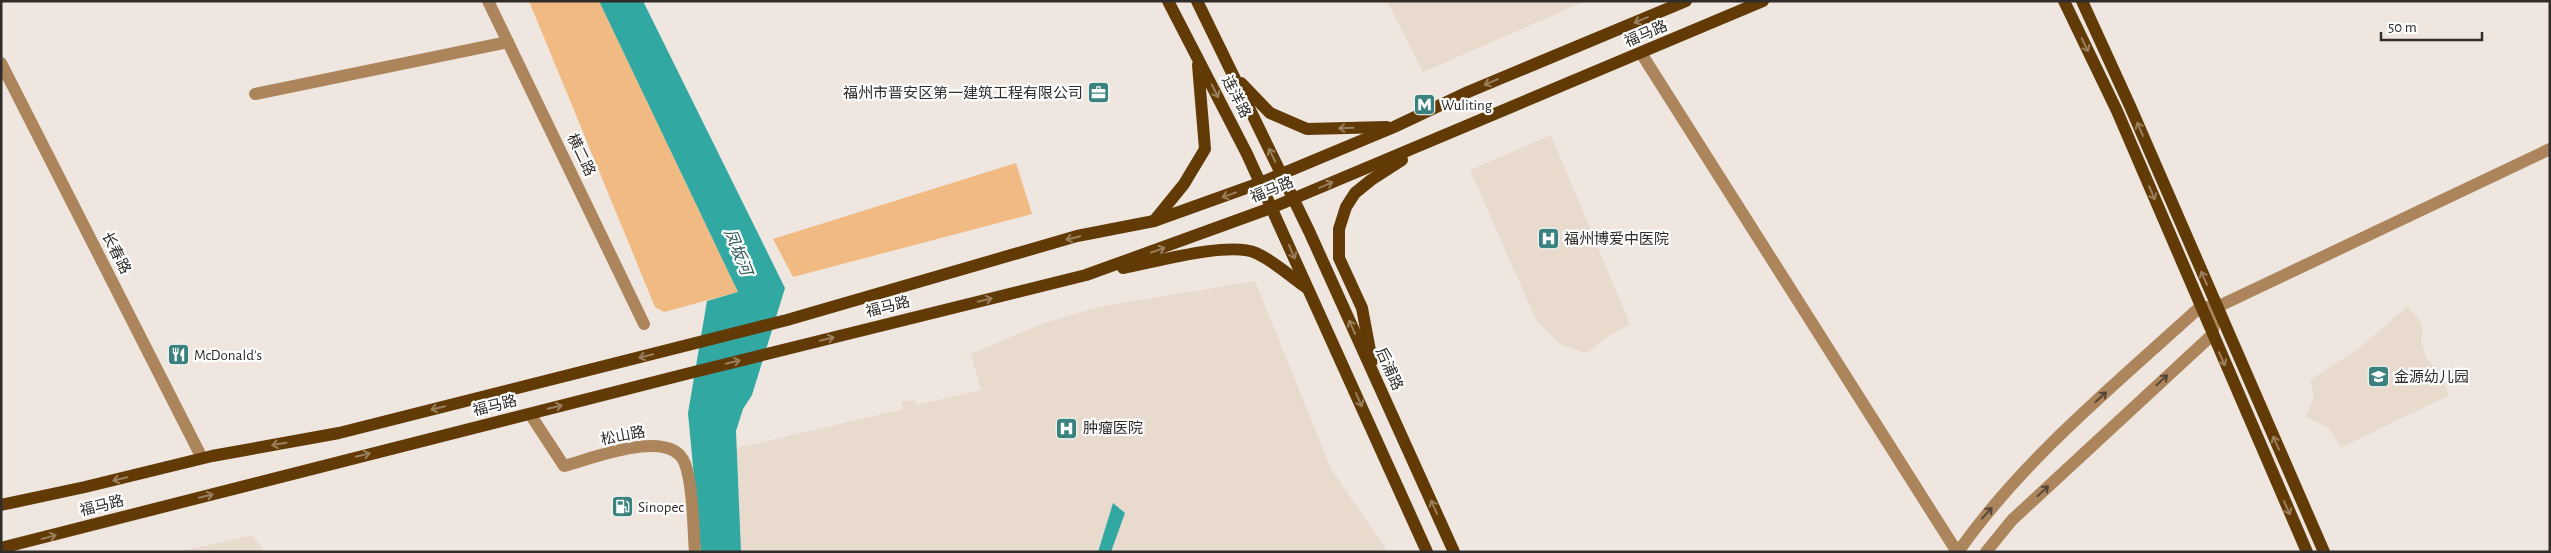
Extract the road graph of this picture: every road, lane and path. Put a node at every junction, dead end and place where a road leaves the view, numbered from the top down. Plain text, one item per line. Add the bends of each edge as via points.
1 (488, 1) edge
2 (1168, 1) edge
3 (1197, 1) edge
4 (1686, 1) edge
5 (1770, 1) edge
6 (2064, 1) edge
7 (2082, 1) edge
8 (1758, 3) edge
9 (508, 42) junction
10 (1642, 53) junction
11 (1197, 58) junction
12 (1, 63) edge
13 (1232, 74) junction
14 (255, 94) dead end
15 (1394, 127) junction
16 (1434, 140) junction
17 (2550, 149) edge
18 (1282, 174) junction
19 (1260, 183) junction
20 (1293, 199) junction
21 (1271, 208) junction
22 (1154, 221) junction
23 (1086, 275) junction
24 (1309, 290) junction
25 (2200, 307) junction
26 (2217, 307) junction
27 (644, 324) dead end
28 (2212, 335) junction
29 (1376, 380) junction
30 (530, 414) junction
31 (202, 458) junction
32 (1, 505) edge
33 (1, 548) edge
34 (695, 552) edge
35 (1428, 552) edge
36 (1454, 552) edge
37 (1958, 552) edge
38 (1986, 552) edge
39 (2307, 552) edge
40 (2324, 552) edge

1 - 9 street, 横二路
2 - 11 main road, 连洋路
3 - 13 main road, 连洋路
4 -> 15 main road, 福马路 via 1468,92
5 - 8 main road, 福马路
6 -> 25 main road via 2117,112
26 -> 7 main road
8 - 10 main road, 福马路
9 - 14 street
9 - 27 street, 横二路
10 - 16 main road, 福马路
10 - 37 street
11 -> 19 main road, 连洋路
11 - 22 main road via 1205,149 1184,184
12 - 31 street, 长春路
15 -> 13 main road via 1307,129 1270,113
18 -> 13 main road, 连洋路
15 - 18 main road, 福马路
20 -> 16 main road, 福马路
16 - 29 main road via 1362,186 1346,207 1339,229 1340,258 1362,308
17 - 26 street
18 - 19 main road, 福马路
18 - 20 main road, 连洋路
19 - 21 main road, 连洋路
19 -> 22 main road, 福马路
20 - 21 main road, 福马路
29 -> 20 main road, 后浦路
23 -> 21 main road, 福马路
21 -> 24 main road
22 -> 31 main road, 福马路 via 1077,236 786,320 339,433
23 - 24 main road via 1238,248 1257,253
30 -> 23 main road, 福马路
24 -> 35 main road
25 - 26 street
25 - 28 main road
37 -> 25 street via 1980,520 2072,423
26 - 28 street
40 -> 26 main road
38 -> 28 street via 2012,520
28 -> 39 main road
36 -> 29 main road, 后浦路
33 -> 30 main road, 福马路
30 - 34 street, 松山路 via 564,466 632,448 659,446 677,451 688,472
31 -> 32 main road, 福马路 via 85,488

